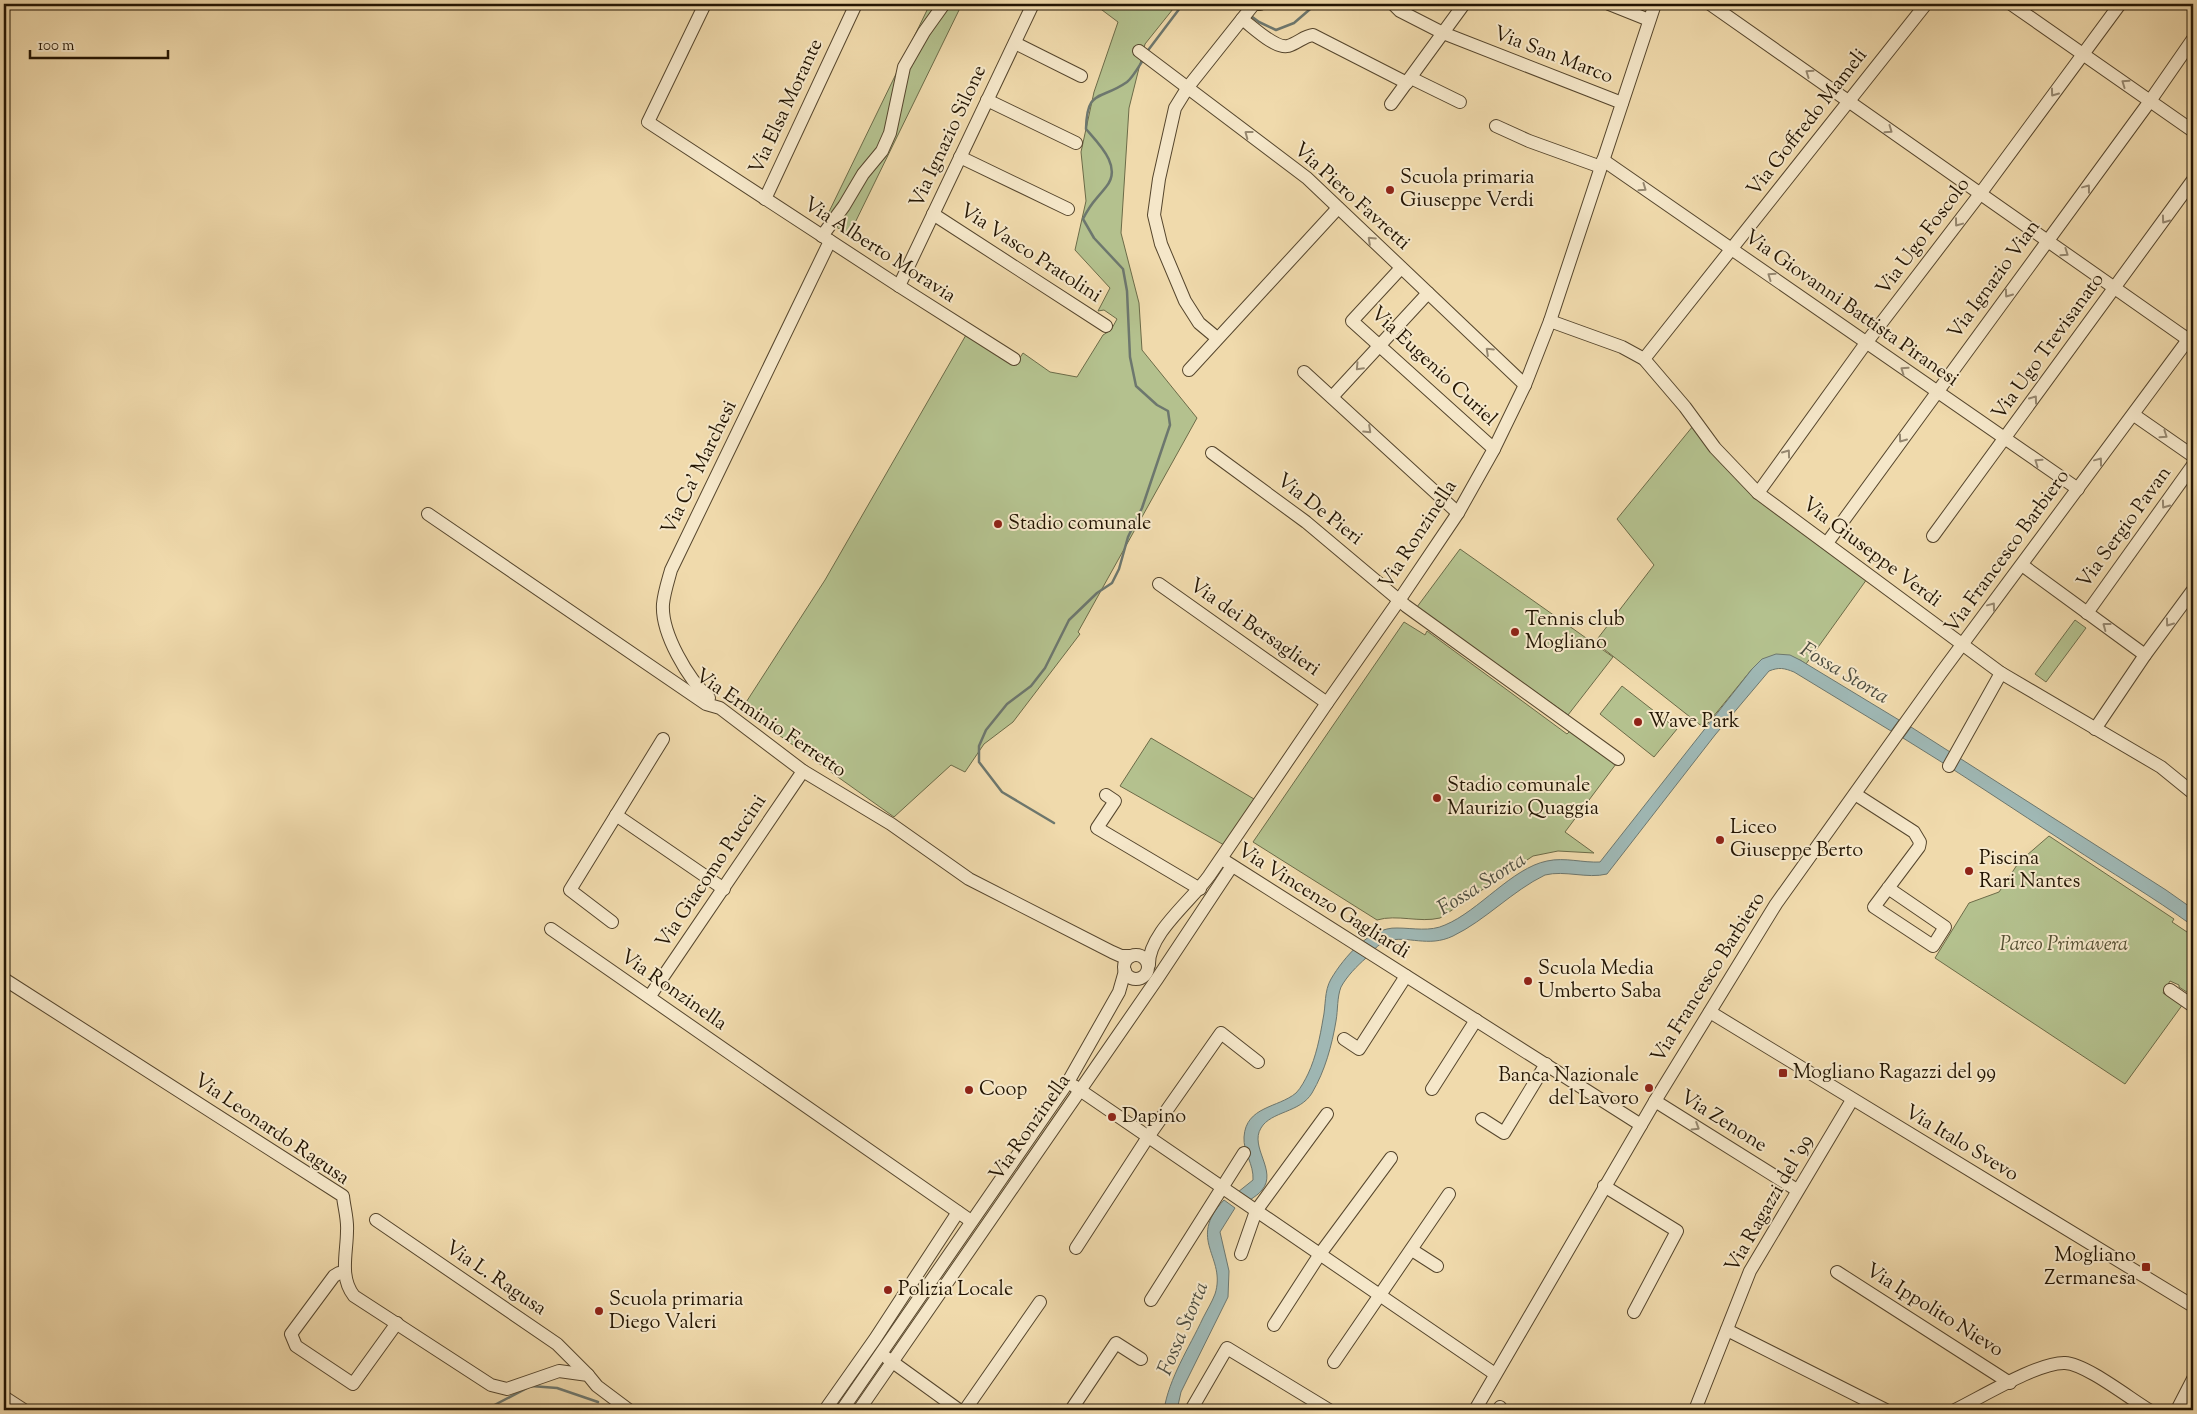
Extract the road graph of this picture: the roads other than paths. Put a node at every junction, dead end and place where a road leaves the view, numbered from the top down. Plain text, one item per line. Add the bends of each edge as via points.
1 (705, 4) edge
2 (856, 4) edge
3 (944, 4) edge
4 (1033, 4) edge
5 (1393, 4) edge
6 (1464, 4) edge
7 (1609, 4) edge
8 (1655, 4) edge
9 (1710, 4) edge
10 (1926, 4) edge
11 (2011, 4) edge
12 (2120, 4) edge
13 (1251, 9) edge
14 (1649, 20) junction
15 (1443, 33) junction
16 (2193, 39) edge
17 (1014, 43) junction
18 (1139, 51) dead end
19 (2083, 54) junction
20 (1081, 76) dead end
21 (1409, 80) junction
22 (1188, 87) junction
23 (987, 100) junction
24 (1460, 102) dead end
25 (1849, 102) junction
26 (2150, 102) junction
27 (1622, 103) junction
28 (1392, 104) dead end
29 (1496, 126) dead end
30 (2193, 131) edge
31 (1076, 143) dead end
32 (960, 157) junction
33 (1602, 163) junction
34 (2193, 180) edge
35 (1980, 194) junction
36 (765, 199) junction
37 (1338, 208) junction
38 (1068, 209) dead end
39 (933, 214) junction
40 (826, 239) junction
41 (2047, 240) junction
42 (1732, 249) junction
43 (1400, 268) junction
44 (899, 286) junction
45 (2116, 288) junction
46 (1428, 293) junction
47 (1550, 321) junction
48 (1106, 326) dead end
49 (1217, 338) junction
50 (2192, 338) edge
51 (1866, 343) junction
52 (1379, 345) junction
53 (1014, 359) dead end
54 (1644, 359) junction
55 (1189, 370) dead end
56 (1304, 372) dead end
57 (1525, 385) junction
58 (1936, 392) junction
59 (1332, 396) junction
60 (2134, 415) junction
61 (2005, 439) junction
62 (1494, 450) junction
63 (1212, 453) dead end
64 (2193, 456) edge
65 (2193, 465) edge
66 (2078, 489) junction
67 (1758, 493) junction
68 (1458, 513) junction
69 (428, 514) dead end
70 (1933, 536) dead end
71 (1827, 543) junction
72 (2022, 565) junction
73 (1159, 584) dead end
74 (2193, 590) edge
75 (1399, 600) junction
76 (2087, 613) junction
77 (1963, 645) junction
78 (2145, 655) junction
79 (2001, 673) junction
80 (1327, 703) junction
81 (720, 708) junction
82 (2095, 730) junction
83 (663, 739) dead end
84 (1618, 759) dead end
85 (1952, 762) dead end
86 (803, 771) junction
87 (2193, 793) edge
88 (1855, 794) junction
89 (1106, 795) dead end
90 (616, 815) junction
91 (1221, 859) junction
92 (1232, 866) junction
93 (1888, 888) junction
94 (724, 889) junction
95 (1200, 889) junction
96 (612, 922) dead end
97 (551, 929) dead end
98 (1159, 935) junction
99 (1102, 947) junction
100 (1134, 956) junction
101 (1149, 965) junction
102 (1124, 970) junction
103 (1406, 976) junction
104 (4, 979) edge
105 (1140, 979) junction
106 (2170, 990) dead end
107 (652, 993) dead end
108 (1115, 999) junction
109 (2193, 1006) edge
110 (1710, 1012) junction
111 (1476, 1020) junction
112 (1344, 1040) dead end
113 (1258, 1062) dead end
114 (1546, 1064) junction
115 (1068, 1082) junction
116 (1432, 1089) dead end
117 (1080, 1090) junction
118 (1852, 1100) junction
119 (1655, 1101) junction
120 (1327, 1114) dead end
121 (1482, 1119) dead end
122 (1641, 1125) junction
123 (1148, 1137) junction
124 (1244, 1153) dead end
125 (1390, 1158) dead end
126 (1604, 1186) junction
127 (1221, 1187) junction
128 (1797, 1190) junction
129 (1450, 1194) dead end
130 (1256, 1211) junction
131 (958, 1212) junction
132 (376, 1220) dead end
133 (972, 1221) junction
134 (1076, 1248) dead end
135 (1412, 1250) junction
136 (1241, 1254) dead end
137 (1320, 1254) junction
138 (1437, 1266) dead end
139 (1837, 1272) dead end
140 (345, 1273) junction
141 (1380, 1296) junction
142 (1151, 1300) dead end
143 (1040, 1302) dead end
144 (2193, 1306) edge
145 (1634, 1312) dead end
146 (396, 1323) junction
147 (1274, 1325) dead end
148 (1727, 1330) junction
149 (880, 1354) junction
150 (1141, 1359) dead end
151 (892, 1361) junction
152 (1334, 1362) dead end
153 (588, 1374) junction
154 (1495, 1374) junction
155 (2193, 1382) edge
156 (2010, 1383) junction
157 (4, 1397) edge
158 (24, 1410) edge
159 (629, 1410) edge
160 (825, 1410) edge
161 (842, 1410) edge
162 (859, 1410) edge
163 (959, 1410) edge
164 (965, 1410) edge
165 (1072, 1410) edge
166 (1191, 1410) edge
167 (1329, 1410) edge
168 (1474, 1410) edge
169 (1695, 1410) edge
170 (1886, 1410) edge
171 (1955, 1410) edge
172 (2149, 1410) edge
173 (2177, 1410) edge

1 - 36 street, Via Alberto Moravia via 648,122
2 - 36 street, Via Elsa Morante
3 - 40 street, Via Ca' Marchesi via 904,67 890,134 882,151 863,174
4 - 17 street, Via Ignazio Silone
5 - 15 street, Via San Marco via 1400,11
6 - 15 street
7 - 14 street
8 - 14 street, Via Ronzinella
25 -> 9 street
10 - 25 street, Via Goffredo Mameli
11 - 19 street
12 - 19 street, Via Ugo Foscolo
13 - 21 street via 1278,46 1313,35
13 - 22 street
14 - 27 street, Via Ronzinella
15 - 21 street
15 - 27 street, Via San Marco
16 - 26 street, Via Ignazio Vian
17 - 20 street
17 - 23 street, Via Ignazio Silone
18 - 22 street, Via Piero Favretti
26 -> 19 street
19 -> 35 street, Via Ugo Foscolo
21 - 24 street
21 - 28 street
37 -> 22 street, Via Piero Favretti via 1307,178
22 - 49 street via 1175,108 1154,215 1161,244 1185,301 1199,323
23 - 31 street
23 - 32 street, Via Ignazio Silone
25 -> 35 street
25 - 42 street, Via Goffredo Mameli
26 - 30 street
41 -> 26 street, Via Ignazio Vian
27 - 33 street, Via Ronzinella
29 - 33 street via 1529,141
32 - 38 street
32 - 39 street, Via Ignazio Silone
33 -> 42 street, Via Giovanni Battista Piranesi
33 - 47 street, Via Ronzinella
34 -> 45 street, Via Ugo Trevisanato
35 - 41 street
35 -> 51 street, Via Ugo Foscolo
36 - 40 street, Via Alberto Moravia
43 -> 37 street, Via Piero Favretti
37 - 49 street
39 - 44 street, Via Ignazio Silone
39 - 48 street, Via Vasco Pratolini
40 - 44 street, Via Alberto Moravia
40 - 81 street, Via Ca' Marchesi via 671,570 666,590 663,606 668,633 688,675
41 -> 45 street
41 -> 58 street, Via Ignazio Vian
51 -> 42 street, Via Giovanni Battista Piranesi
42 - 54 street, Via Goffredo Mameli
43 - 46 street, Via Piero Favretti
43 - 52 street, Via Eugenio Curiel via 1352,321
44 - 53 street, Via Alberto Moravia
45 - 50 street
61 -> 45 street, Via Ugo Trevisanato
46 - 52 street
57 -> 46 street, Via Piero Favretti
47 - 54 street, Via Giuseppe Verdi via 1622,347
47 - 57 street, Via Ronzinella
49 - 55 street
50 - 60 street, Via Francesco Barbiero
58 -> 51 street, Via Giovanni Battista Piranesi
67 -> 51 street, Via Ugo Foscolo
52 -> 59 street
52 - 62 street, Via Eugenio Curiel
54 - 67 street, Via Giuseppe Verdi via 1715,448
56 - 59 street
57 - 62 street, Via Ronzinella
58 - 61 street, Via Giovanni Battista Piranesi
58 -> 71 street, Via Ignazio Vian
59 -> 68 street
60 -> 64 street
66 -> 60 street, Via Francesco Barbiero
66 -> 61 street, Via Giovanni Battista Piranesi
61 - 70 street, Via Ugo Trevisanato
62 - 68 street, Via Ronzinella
63 - 75 street, Via De Pieri via 1306,522
65 -> 76 street, Via Sergio Pavan
66 - 72 street, Via Francesco Barbiero
67 - 71 street, Via Giuseppe Verdi
68 - 75 street, Via Ronzinella
69 - 81 street, Via Erminio Ferretto via 706,704
71 - 77 street, Via Giuseppe Verdi
72 - 76 street
77 -> 72 street, Via Francesco Barbiero
73 - 80 street, Via dei Bersaglieri
74 -> 78 street
75 - 80 street, Via Ronzinella
75 - 84 street, Via De Pieri
78 -> 76 street
77 - 79 street, Via Giuseppe Verdi
77 - 88 street, Via Francesco Barbiero
78 - 82 street
79 - 82 street, Via Giuseppe Verdi
79 - 85 street
80 - 91 street, Via Ronzinella
81 - 86 street, Via Erminio Ferretto
82 - 87 street, Via Giuseppe Verdi via 2161,767
83 - 90 street
86 - 94 street, Via Giacomo Puccini
86 - 99 street, Via Erminio Ferretto via 890,824 969,880
88 - 93 street via 1914,832 1920,842
88 - 110 street, Via Francesco Barbiero via 1776,904
89 - 95 street via 1115,801 1097,828
90 - 94 street
90 - 96 street via 570,890
91 - 92 street, Via Vincenzo Gagliardi
91 - 95 street, Via Ronzinella
92 - 103 street, Via Vincenzo Gagliardi
92 - 117 street, Via Ronzinella
93 - 93 street via 1874,907 1933,946 1945,928
94 - 107 street, Via Giacomo Puccini
95 - 98 street, Via Ronzinella
97 - 131 street, Via Ronzinella
98 - 100 street, Via Ronzinella via 1146,950
98 - 101 street, Via Ronzinella
99 - 100 street, Via Erminio Ferretto
99 - 102 street, Via Erminio Ferretto via 1120,959
100 - 101 street via 1145,958
100 - 102 street, Via Ronzinella via 1126,960
101 - 105 street, Via Ronzinella via 1147,974
102 - 105 street via 1132,979
102 - 108 street, Via Ronzinella via 1122,985
103 - 111 street, Via Vincenzo Gagliardi
103 - 112 street, Via Vincenzo Gagliardi via 1359,1049
104 - 140 street, Via Leonardo Ragusa via 342,1196 348,1229
105 - 108 street, Via Ronzinella
106 - 109 street
108 - 115 street, Via Ronzinella
110 - 118 street, Via Italo Svevo
110 - 119 street, Via Francesco Barbiero
111 - 114 street, Via Vincenzo Gagliardi
111 - 116 street
113 - 123 street via 1221,1033
114 - 121 street via 1504,1132
114 - 122 street, Via Vincenzo Gagliardi
115 - 117 street
115 - 133 street, Via Ronzinella
117 - 123 street
117 - 151 street, Via Ronzinella
118 - 128 street, Via Ragazzi del '99
118 - 144 street, Via Italo Svevo
119 - 122 street, Via Francesco Barbiero
119 -> 128 street, Via Zenone
120 - 130 street
122 - 126 street, Via Francesco Barbiero
123 - 127 street
123 - 134 street
124 - 127 street
125 - 137 street
126 - 145 street via 1676,1231
126 - 154 street, Via Francesco Barbiero
127 - 130 street
127 - 142 street
128 - 148 street, Via Ragazzi del '99 via 1750,1271
129 - 135 street
130 - 136 street
130 - 137 street
131 - 133 street, Via Ronzinella
131 - 160 street
132 - 153 street, Via L. Ragusa via 557,1344
133 - 149 street, Via Ronzinella
135 - 138 street
135 - 141 street
137 - 141 street
137 - 147 street
139 - 156 street, Via Ippolito Nievo
140 - 146 street, Via Leonardo Ragusa via 354,1296
140 - 146 street via 334,1276 291,1334 296,1346 353,1384
141 - 152 street
141 - 154 street
143 - 164 street
146 - 153 street, Via Leonardo Ragusa via 491,1384 508,1389 559,1371
148 - 169 street, Via Ragazzi del '99
148 - 170 street
149 - 151 street
149 - 161 street, Via Ronzinella
150 - 165 street via 1116,1343
151 - 162 street, Via Ronzinella
151 - 163 street
153 - 159 street via 597,1386
154 - 168 street, Via Francesco Barbiero
155 - 173 street
156 - 171 street
156 - 172 street via 2050,1365 2066,1363 2090,1373
157 - 158 street
166 - 167 street via 1227,1348

